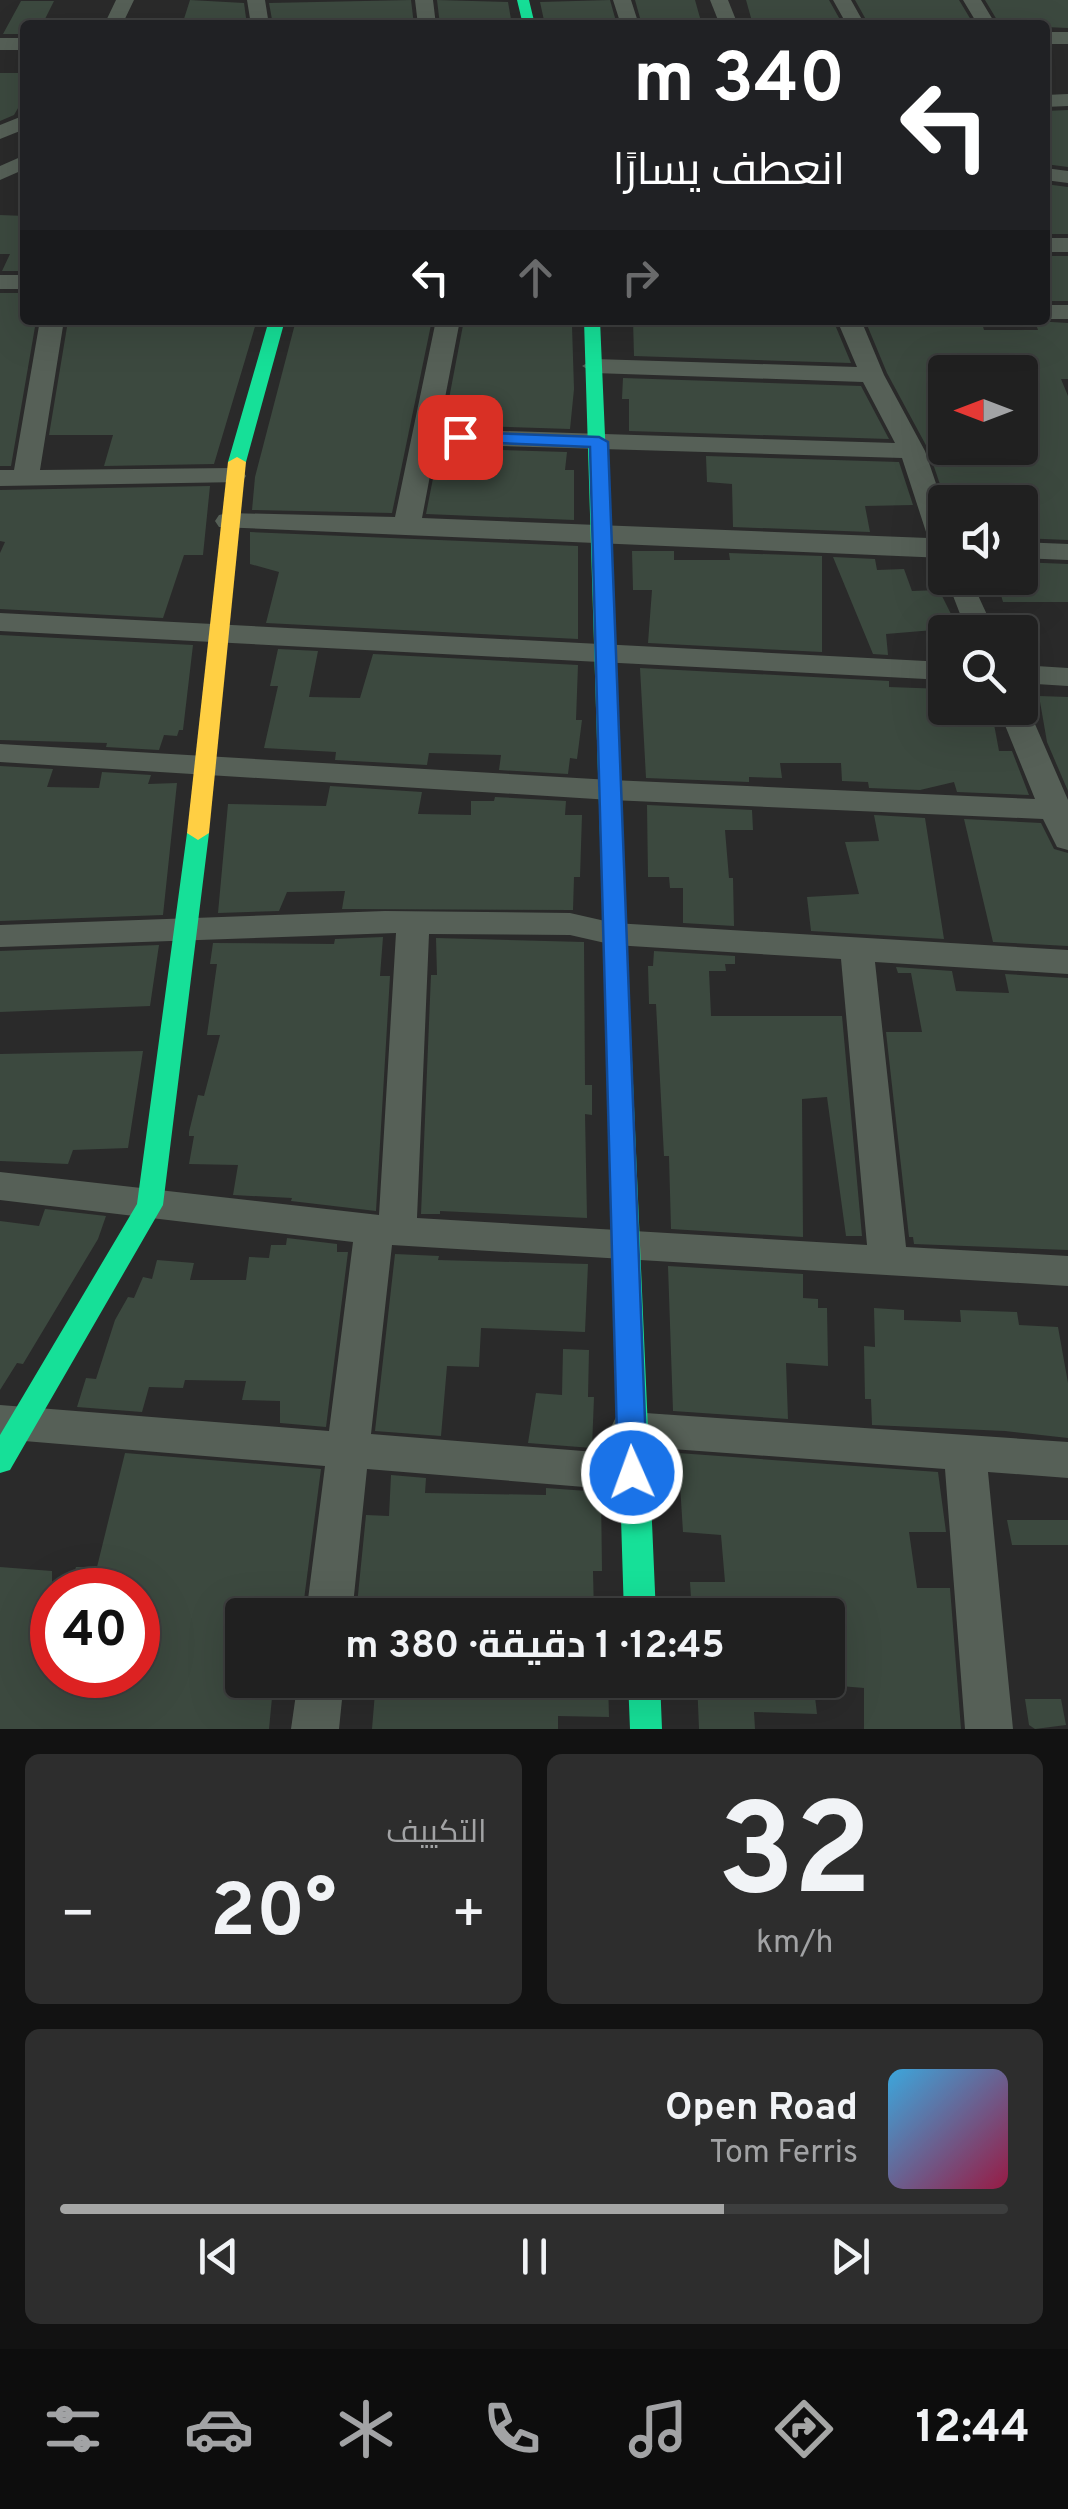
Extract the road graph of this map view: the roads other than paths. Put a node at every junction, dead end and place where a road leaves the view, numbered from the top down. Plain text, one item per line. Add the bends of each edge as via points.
1 (51, 325) edge
2 (276, 325) edge
3 (447, 325) edge
4 (592, 325) edge
5 (851, 325) edge
6 (594, 366) junction
7 (872, 375) junction
8 (425, 436) junction
9 (599, 442) junction
10 (912, 451) junction
11 (233, 476) junction
12 (8, 482) edge
13 (928, 498) edge
14 (228, 521) junction
15 (407, 526) junction
16 (604, 531) junction
17 (928, 547) edge
18 (1038, 551) edge
19 (1068, 552) edge
20 (0, 622) edge
21 (215, 634) junction
22 (607, 654) junction
23 (928, 670) edge
24 (1038, 675) edge
25 (1068, 676) edge
26 (1021, 725) edge
27 (0, 753) edge
28 (204, 763) junction
29 (611, 790) junction
30 (1062, 810) edge
31 (1068, 840) edge
32 (413, 922) junction
33 (188, 929) junction
34 (614, 934) junction
35 (0, 936) edge
36 (857, 950) junction
37 (1068, 962) edge
38 (0, 1186) edge
39 (150, 1205) junction
40 (385, 1230) junction
41 (624, 1245) junction
42 (888, 1260) junction
43 (1068, 1272) edge
44 (10, 1423) edge
45 (631, 1428) junction
46 (348, 1452) junction
47 (965, 1453) junction
48 (1068, 1460) edge
49 (0, 1461) edge
50 (632, 1473) junction
51 (330, 1598) edge
52 (639, 1598) edge
53 (319, 1698) edge
54 (645, 1698) edge
55 (315, 1729) edge
56 (646, 1729) edge
57 (989, 1729) edge

1 - 12 street
2 - 11 street
3 - 8 street
4 - 6 street
5 - 7 street
6 - 7 street
6 - 9 street
7 - 10 street
8 - 9 street
8 - 15 street
9 - 10 street
9 - 16 street
10 - 13 street
11 - 12 street
11 - 14 street
14 - 15 street
14 - 21 street
15 - 16 street
16 - 17 street
16 - 22 street
18 - 19 street
20 - 21 street
21 - 22 street
21 - 28 street
22 - 23 street
22 - 29 street
24 - 25 street
26 - 30 street
27 - 28 street
28 - 29 street
28 - 33 street
29 - 30 street
29 - 34 street
30 - 31 street
32 - 33 street
32 - 34 street via 570,924
32 - 40 street
33 - 35 street
33 - 39 street
34 - 36 street
34 - 41 street
36 - 37 street
36 - 42 street
38 - 39 street
39 - 40 street
39 - 44 street
40 - 41 street
40 - 46 street
41 - 42 street
41 - 45 street
42 - 43 street
44 - 46 street
44 - 49 street
45 - 47 street
45 - 50 street
46 - 50 street
46 - 51 street
47 - 48 street
47 - 57 street
50 - 52 street
53 - 55 street
54 - 56 street

